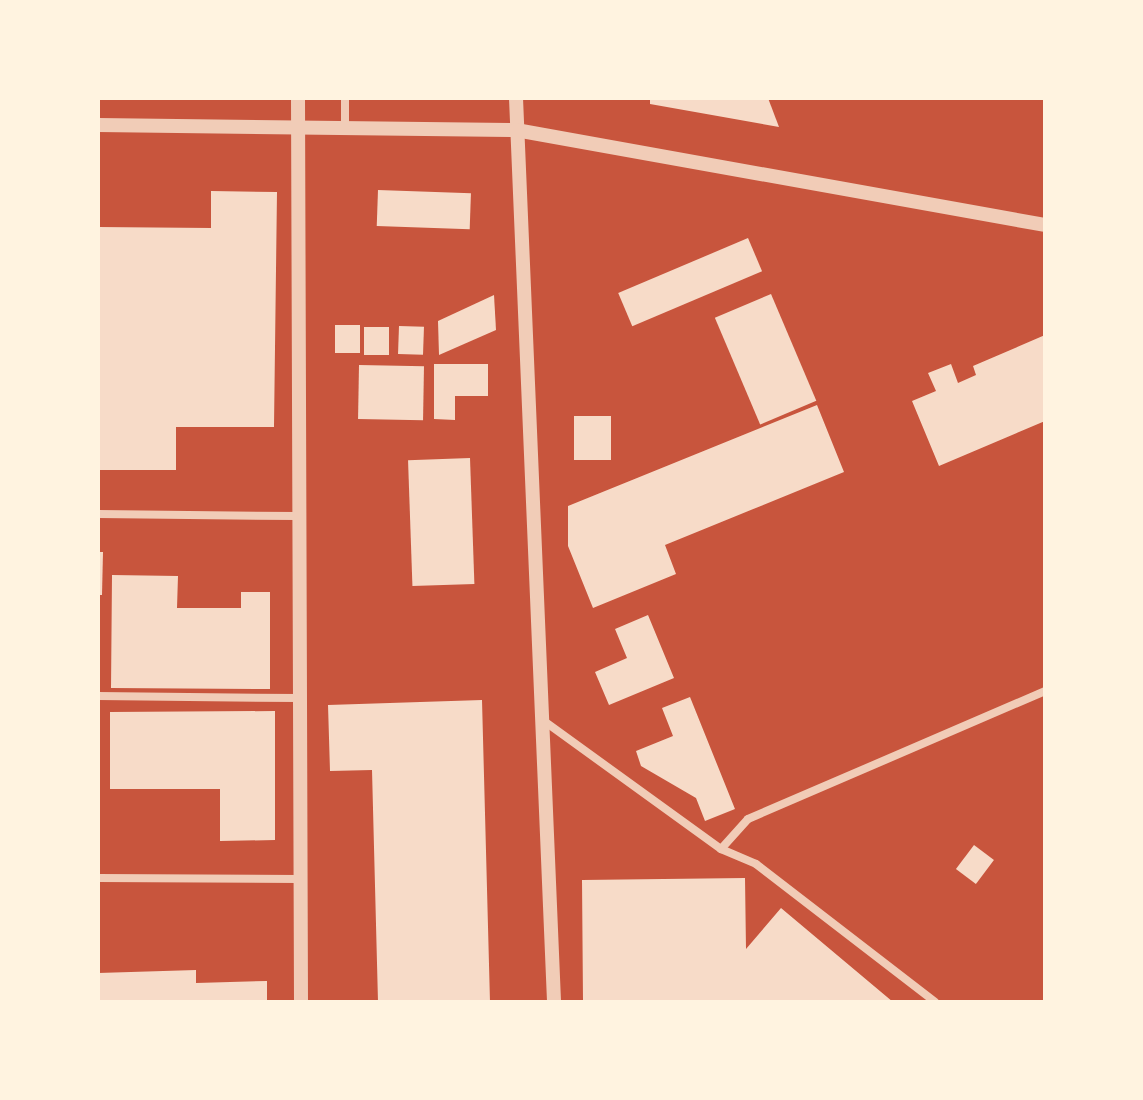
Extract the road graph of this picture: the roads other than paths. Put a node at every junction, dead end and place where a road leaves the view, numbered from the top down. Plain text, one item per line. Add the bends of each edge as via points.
1 (298, 98) edge
2 (345, 98) edge
3 (516, 98) edge
4 (98, 125) edge
5 (297, 127) junction
6 (345, 127) junction
7 (516, 130) junction
8 (1045, 225) edge
9 (98, 514) edge
10 (298, 516) junction
11 (1045, 691) edge
12 (98, 696) edge
13 (299, 698) junction
14 (544, 721) junction
15 (721, 849) junction
16 (98, 878) edge
17 (300, 879) junction
18 (301, 1002) edge
19 (554, 1002) edge
20 (935, 1002) edge

1 - 5 street
2 - 6 street
3 - 7 street
4 - 5 street
5 - 6 street
5 - 10 street
6 - 7 street
7 - 8 street
7 - 14 street
9 - 10 street
10 - 13 street
11 - 15 street via 748,819
12 - 13 street
13 - 17 street
14 - 15 street
14 - 19 street
15 - 20 street via 756,864
16 - 17 street
17 - 18 street

